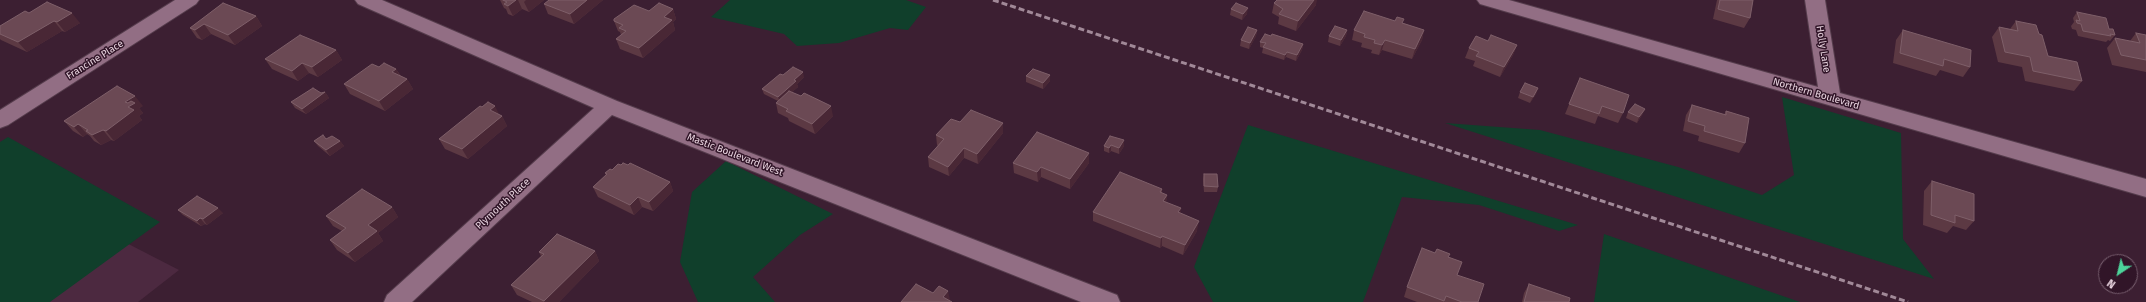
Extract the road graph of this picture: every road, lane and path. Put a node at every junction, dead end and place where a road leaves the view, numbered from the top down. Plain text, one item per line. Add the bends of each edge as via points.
1 (190, 0) edge
2 (365, 0) edge
3 (1487, 0) edge
4 (1815, 0) edge
5 (1830, 98) junction
6 (609, 106) junction
7 (0, 120) edge
8 (2146, 188) edge
9 (1100, 301) edge
10 (396, 302) edge

1 - 7 street, Francine Place
2 - 6 street, Mastic Boulevard West
3 - 5 street, Northern Boulevard
4 - 5 street, Holly Lane
5 - 8 street, Northern Boulevard
6 - 9 street, Mastic Boulevard West
6 - 10 street, Plymouth Place

